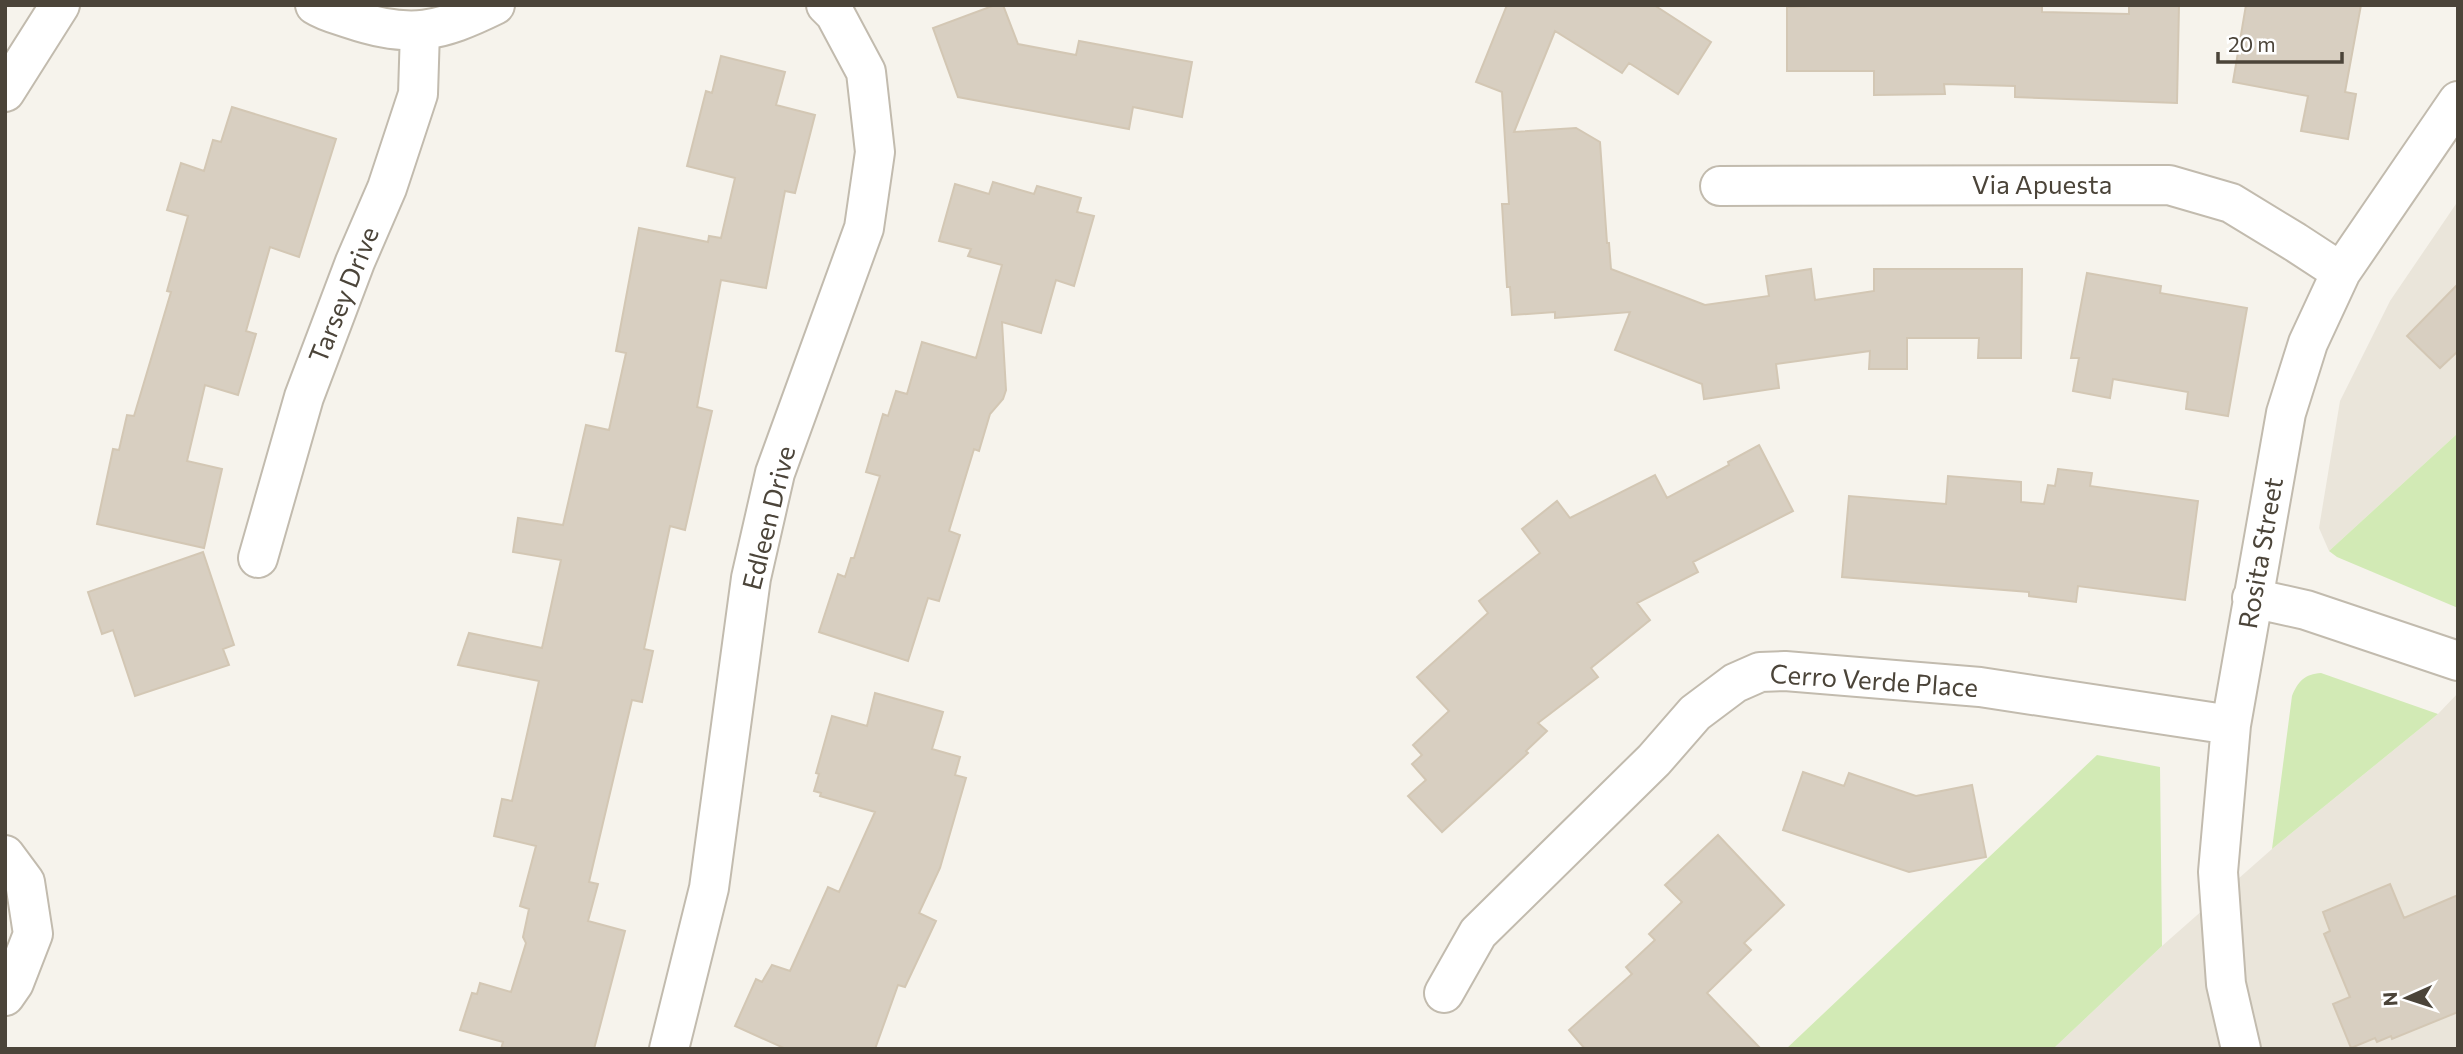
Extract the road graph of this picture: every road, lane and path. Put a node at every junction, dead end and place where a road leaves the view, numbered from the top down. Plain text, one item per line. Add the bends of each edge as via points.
1 (60, 5) edge
2 (315, 5) edge
3 (495, 5) edge
4 (826, 5) edge
5 (420, 31) junction
6 (5, 92) edge
7 (2458, 101) edge
8 (1720, 186) dead end
9 (2341, 272) junction
10 (258, 558) dead end
11 (2252, 598) junction
12 (2458, 661) edge
13 (2231, 725) junction
14 (5, 855) edge
15 (1444, 993) dead end
16 (5, 996) edge
17 (669, 1049) edge
18 (2241, 1049) edge

1 - 6 street
2 - 5 street via 379,29
3 - 5 street via 458,24
4 - 17 street, Edleen Drive via 835,13 866,72 875,152 864,228 772,486 751,578 709,888
5 - 10 street, Tarsey Drive via 418,94 387,188 304,397
7 - 9 street, Rosita Street
8 - 9 street, Via Apuesta via 2169,185 2231,203
9 - 11 street, Rosita Street via 2308,343 2286,412
11 - 12 street via 2306,610
11 - 13 street, Rosita Street
13 - 15 street, Cerro Verde Place via 1980,687 1760,672 1735,683 1695,713 1654,760 1478,933
13 - 18 street, Rosita Street via 2218,872 2226,985
14 - 16 street via 24,882 33,934

